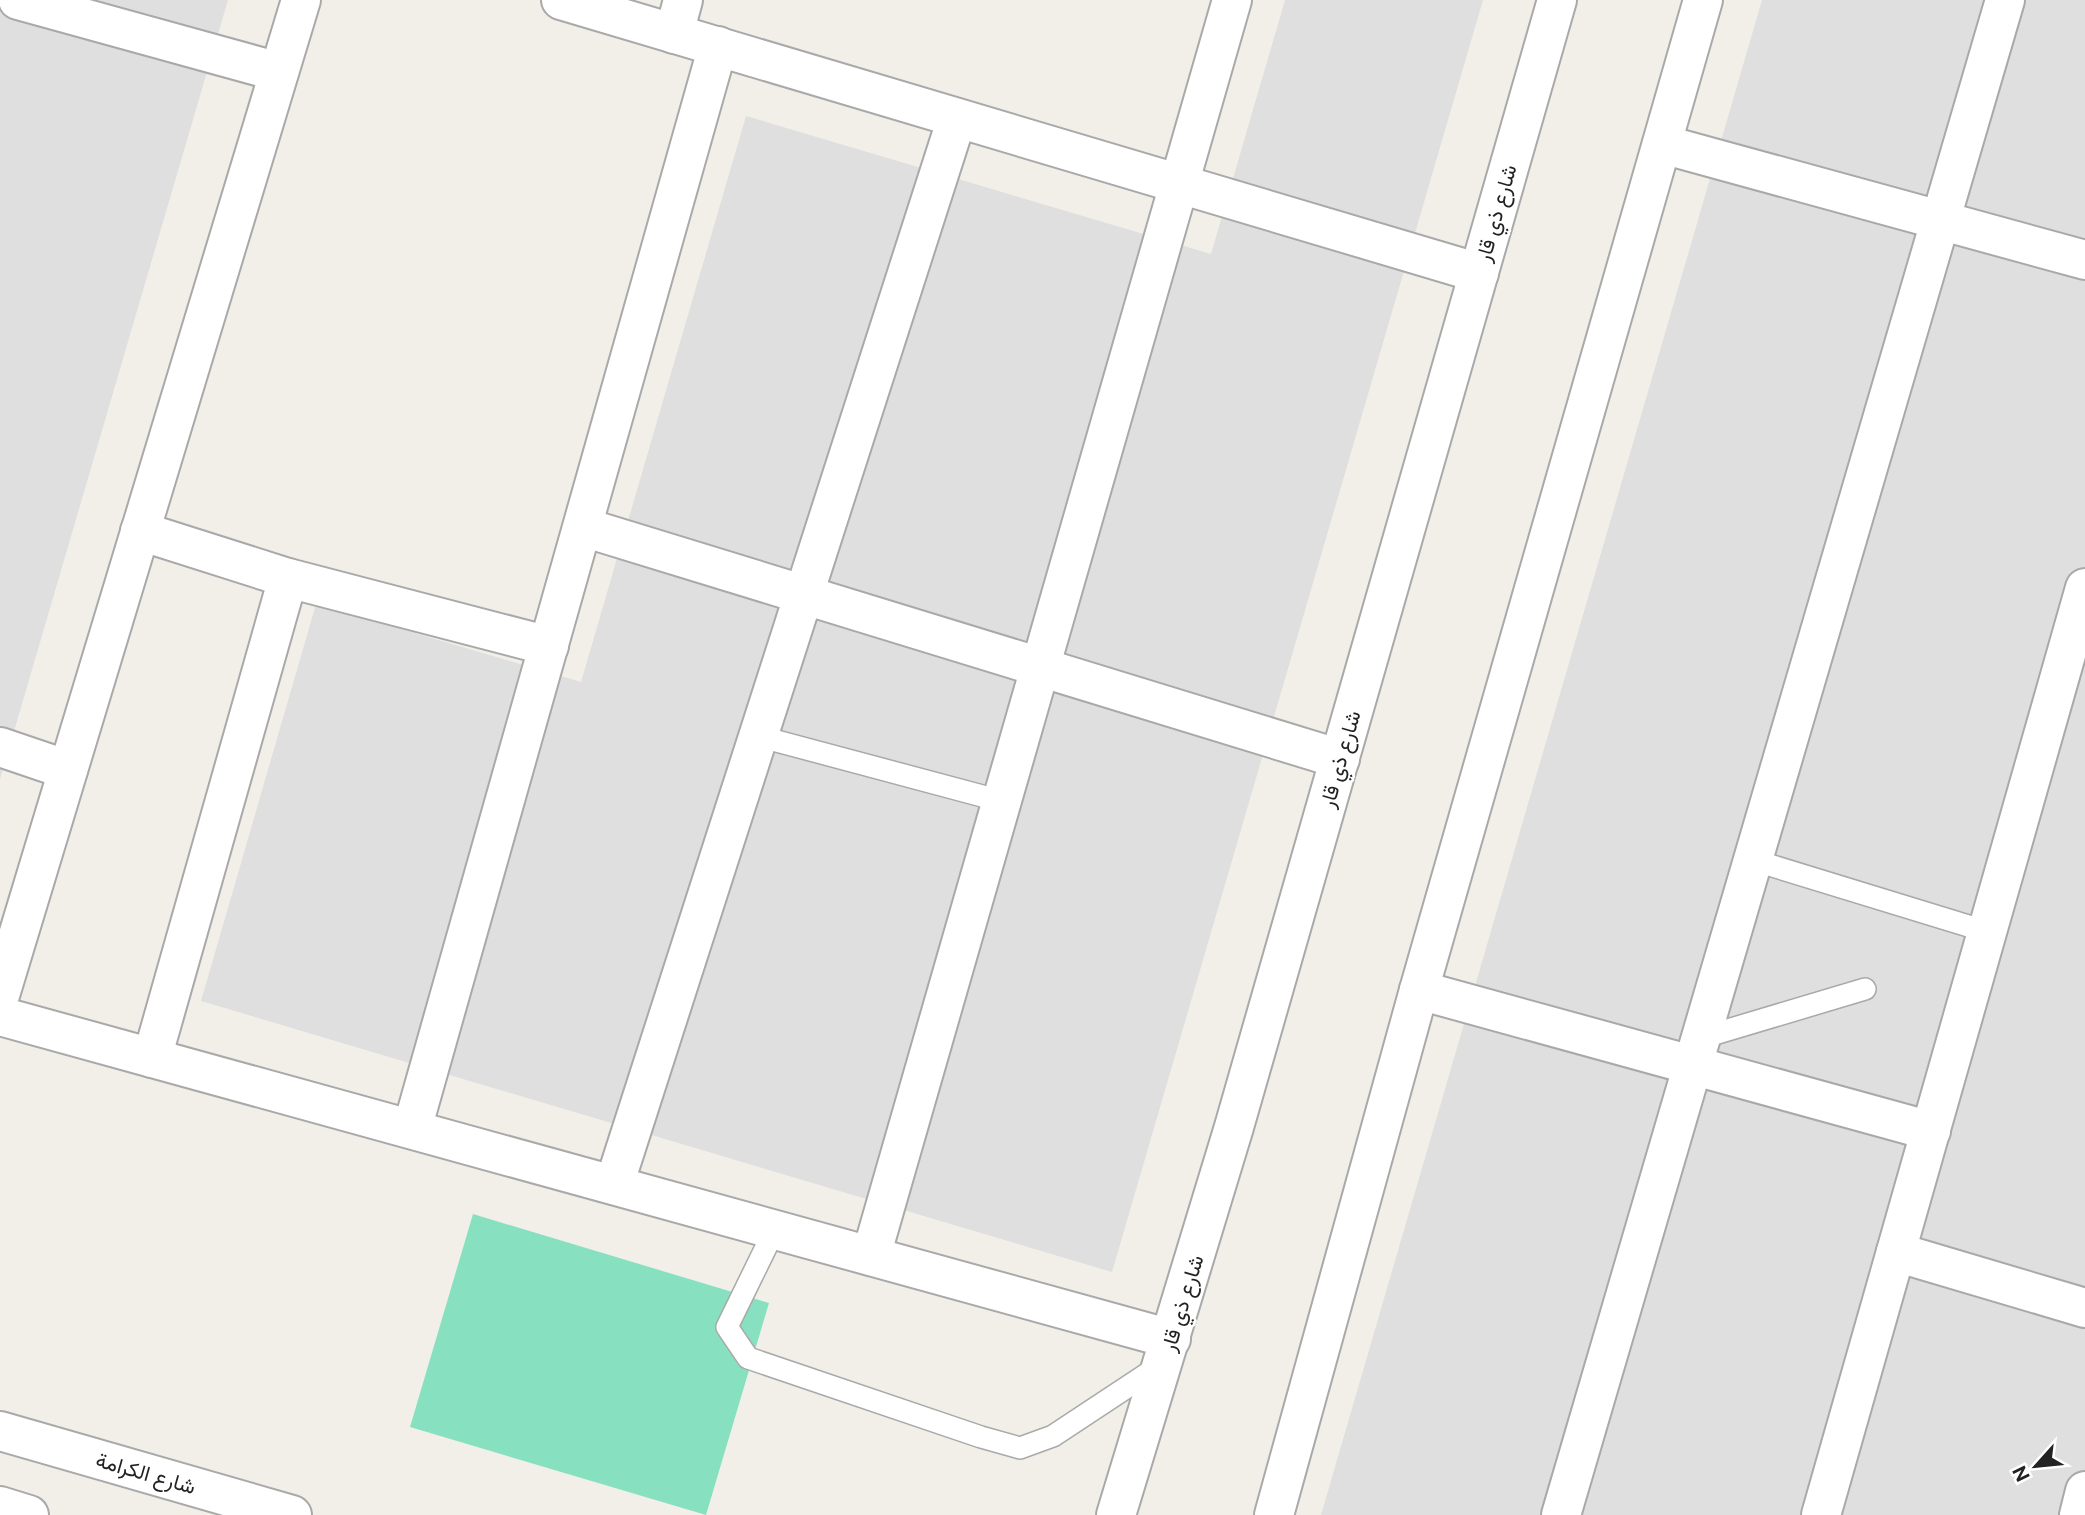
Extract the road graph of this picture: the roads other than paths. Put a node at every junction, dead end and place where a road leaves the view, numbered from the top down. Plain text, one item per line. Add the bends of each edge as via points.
1 (18, 0) edge
2 (301, 0) edge
3 (561, 0) edge
4 (1232, 0) edge
5 (1557, 0) edge
6 (2006, 0) edge
7 (1694, 2) edge
8 (678, 17) edge
9 (718, 46) junction
10 (279, 72) junction
11 (957, 118) junction
12 (1662, 144) junction
13 (1180, 184) junction
14 (1941, 221) junction
15 (2085, 261) edge
16 (1479, 272) junction
17 (583, 527) junction
18 (140, 531) junction
19 (288, 578) junction
20 (2085, 591) edge
21 (804, 594) junction
22 (549, 646) junction
23 (1040, 667) junction
24 (758, 736) junction
25 (0, 747) edge
26 (1340, 759) junction
27 (68, 770) junction
28 (1001, 802) junction
29 (1753, 860) junction
30 (1988, 932) junction
31 (1865, 989) dead end
32 (1419, 990) junction
33 (0, 995) edge
34 (0, 1016) edge
35 (1697, 1051) junction
36 (152, 1058) junction
37 (412, 1129) junction
38 (1931, 1131) junction
39 (614, 1185) junction
40 (775, 1229) junction
41 (1896, 1252) junction
42 (870, 1256) junction
43 (2085, 1308) edge
44 (1167, 1351) junction
45 (0, 1431) edge
46 (2085, 1491) edge
47 (0, 1506) edge
48 (29, 1515) edge
49 (292, 1515) edge
50 (1116, 1515) edge
51 (1274, 1515) edge
52 (1561, 1515) edge
53 (1821, 1515) edge
54 (2078, 1515) edge

1 - 10 street
2 - 10 street
3 - 8 street
4 - 13 street
5 - 16 street, شارع ذي قار
6 - 14 street
7 - 12 street
8 - 9 street
9 - 11 street
9 - 17 street
10 - 18 street
11 - 13 street
11 - 21 street
12 - 14 street
12 - 32 street
13 - 16 street
13 - 23 street
14 - 15 street
14 - 29 street
16 - 26 street, شارع ذي قار
17 - 21 street
17 - 22 street
18 - 19 street
18 - 27 street
19 - 22 street
19 - 36 street
20 - 30 street
21 - 23 street
21 - 24 street
22 - 37 street
23 - 26 street
23 - 28 street
24 - 28 lane
24 - 39 street
25 - 27 street
26 - 44 street, شارع ذي قار
27 - 33 street
28 - 42 street
29 - 30 lane
29 - 35 street
30 - 38 street
31 - 35 lane
32 - 35 street
32 - 51 street
34 - 36 street
35 - 38 street
35 - 52 street
36 - 37 street
37 - 39 street
38 - 41 street
39 - 40 street
40 - 42 street
40 - 44 lane via 727,1327 748,1358 981,1437 1020,1448 1053,1436
41 - 43 street
41 - 53 street
42 - 44 street
44 - 50 street, شارع ذي قار
45 - 49 street, شارع الكرامة
46 - 54 street
47 - 48 street

